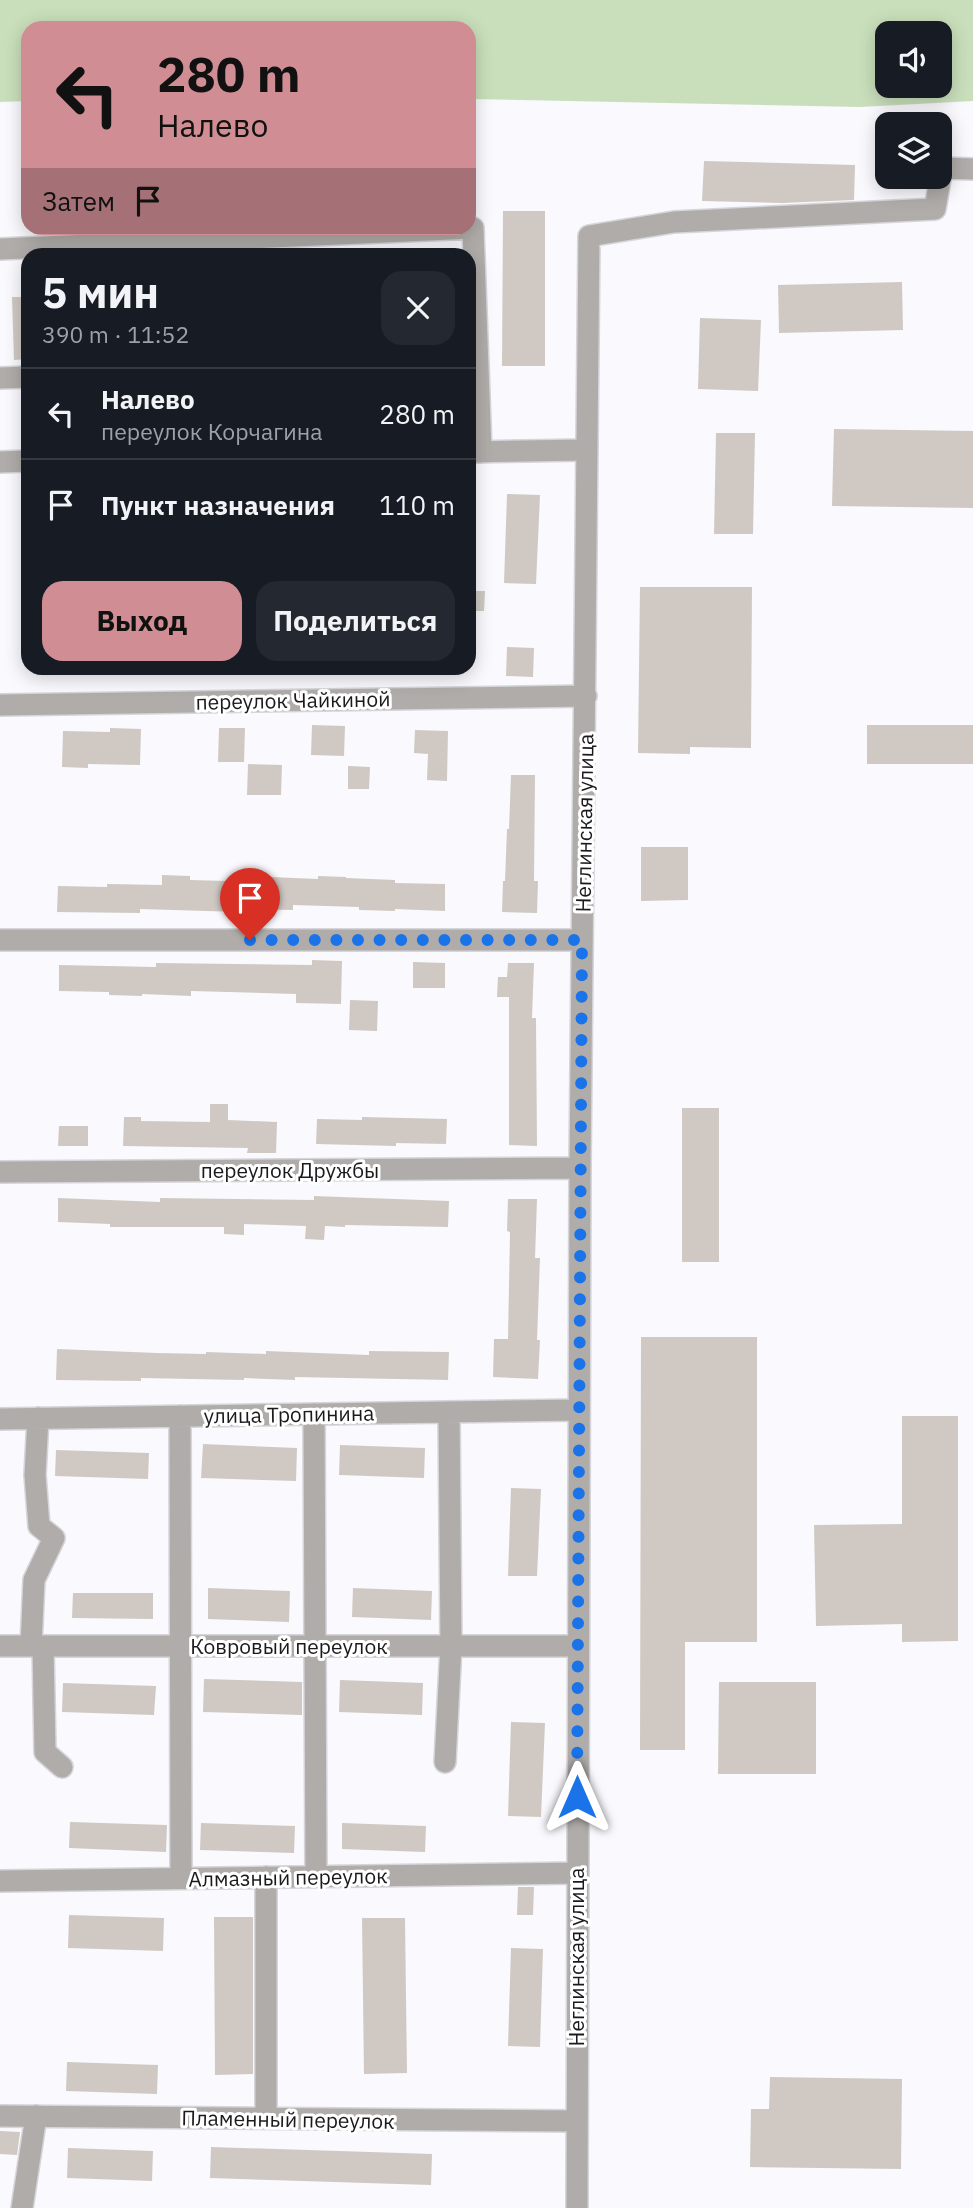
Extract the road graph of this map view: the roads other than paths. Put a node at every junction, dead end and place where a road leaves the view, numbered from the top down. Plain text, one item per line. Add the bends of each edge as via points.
1 (973, 169) edge
2 (315, 235) edge
3 (21, 248) edge
4 (23, 248) edge
5 (0, 249) edge
6 (21, 377) edge
7 (0, 378) edge
8 (586, 450) junction
9 (476, 452) edge
10 (21, 461) edge
11 (0, 462) edge
12 (586, 696) junction
13 (0, 705) edge
14 (0, 940) edge
15 (582, 940) junction
16 (580, 1168) junction
17 (0, 1172) edge
18 (579, 1410) junction
19 (449, 1412) junction
20 (314, 1414) junction
21 (180, 1416) junction
22 (38, 1418) junction
23 (0, 1419) edge
24 (179, 1645) junction
25 (0, 1646) edge
26 (37, 1646) junction
27 (314, 1646) junction
28 (451, 1646) junction
29 (578, 1646) junction
30 (445, 1762) dead end
31 (62, 1768) dead end
32 (576, 1873) junction
33 (316, 1876) junction
34 (266, 1877) junction
35 (180, 1878) junction
36 (0, 1881) edge
37 (0, 2116) edge
38 (36, 2116) junction
39 (265, 2118) junction
40 (576, 2121) junction
41 (22, 2208) edge
42 (577, 2208) edge

1 - 8 street, Неглинская улица via 942,168 935,209 674,222 589,236
2 - 4 street
3 - 5 street
6 - 7 street
8 - 9 street
8 - 12 street, Неглинская улица
10 - 11 street
12 - 13 street, переулок Чайкиной
12 - 15 street, Неглинская улица
14 - 15 street
15 - 16 street, Неглинская улица
16 - 17 street, переулок Дружбы
16 - 18 street, Неглинская улица
18 - 19 street, улица Тропинина
18 - 29 street, Неглинская улица
19 - 20 street, улица Тропинина
19 - 28 street
20 - 21 street, улица Тропинина
20 - 27 street
21 - 22 street, улица Тропинина
21 - 24 street
22 - 23 street, улица Тропинина
22 - 26 street via 35,1475 39,1526 54,1538 34,1580
24 - 26 street, Ковровый переулок
24 - 27 street, Ковровый переулок
24 - 35 street
25 - 26 street, Ковровый переулок
26 - 31 street via 45,1752
27 - 28 street, Ковровый переулок
27 - 33 street
28 - 29 street, Ковровый переулок
28 - 30 street
29 - 32 street, Неглинская улица
32 - 33 street, Алмазный переулок
32 - 40 street, Неглинская улица
33 - 34 street, Алмазный переулок
34 - 35 street, Алмазный переулок
34 - 39 street
35 - 36 street, Алмазный переулок
37 - 38 street, Пламенный переулок
38 - 39 street, Пламенный переулок
38 - 41 street
39 - 40 street, Пламенный переулок
40 - 42 street, Неглинская улица

